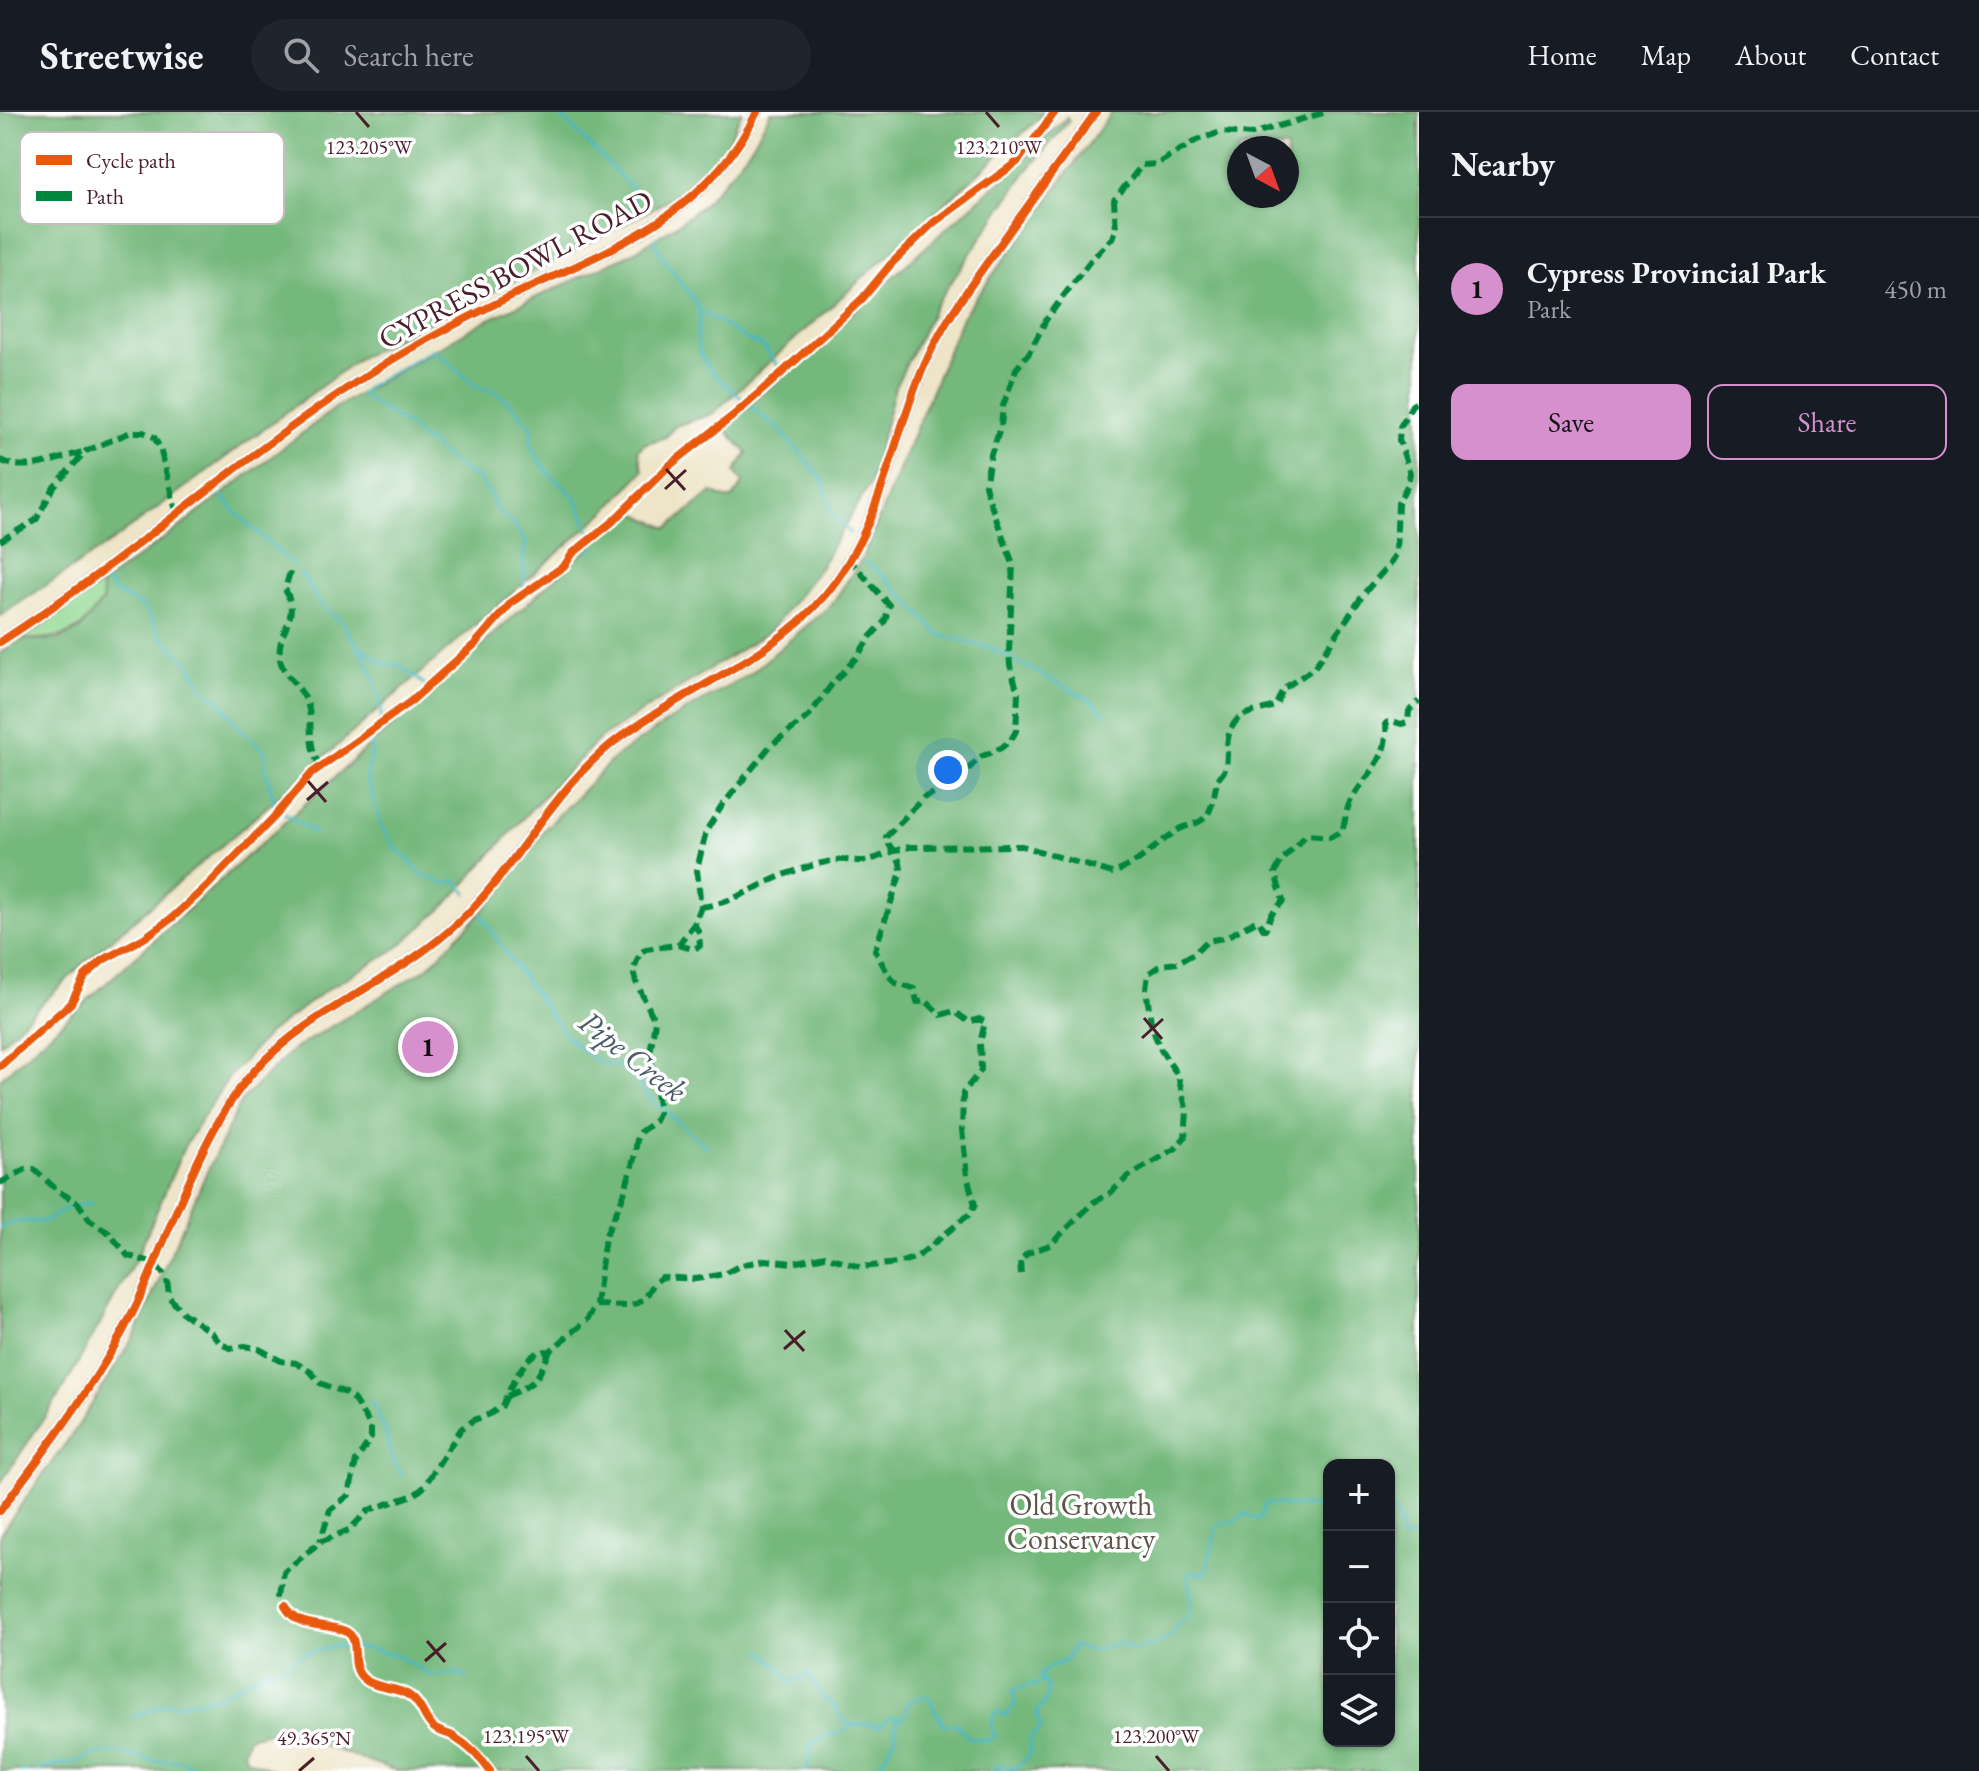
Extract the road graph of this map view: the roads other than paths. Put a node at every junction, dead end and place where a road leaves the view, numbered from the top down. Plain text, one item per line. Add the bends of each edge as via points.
1 (757, 112) edge
2 (1096, 112) edge
3 (0, 642) edge
4 (0, 1511) edge

1 - 3 street, CYPRESS BOWL ROAD via 715,176 674,212 444,330 357,382
2 - 4 street via 935,343 868,526 826,593 762,652 601,752 555,801 463,918 402,966 304,1027 253,1073 213,1134 115,1346

